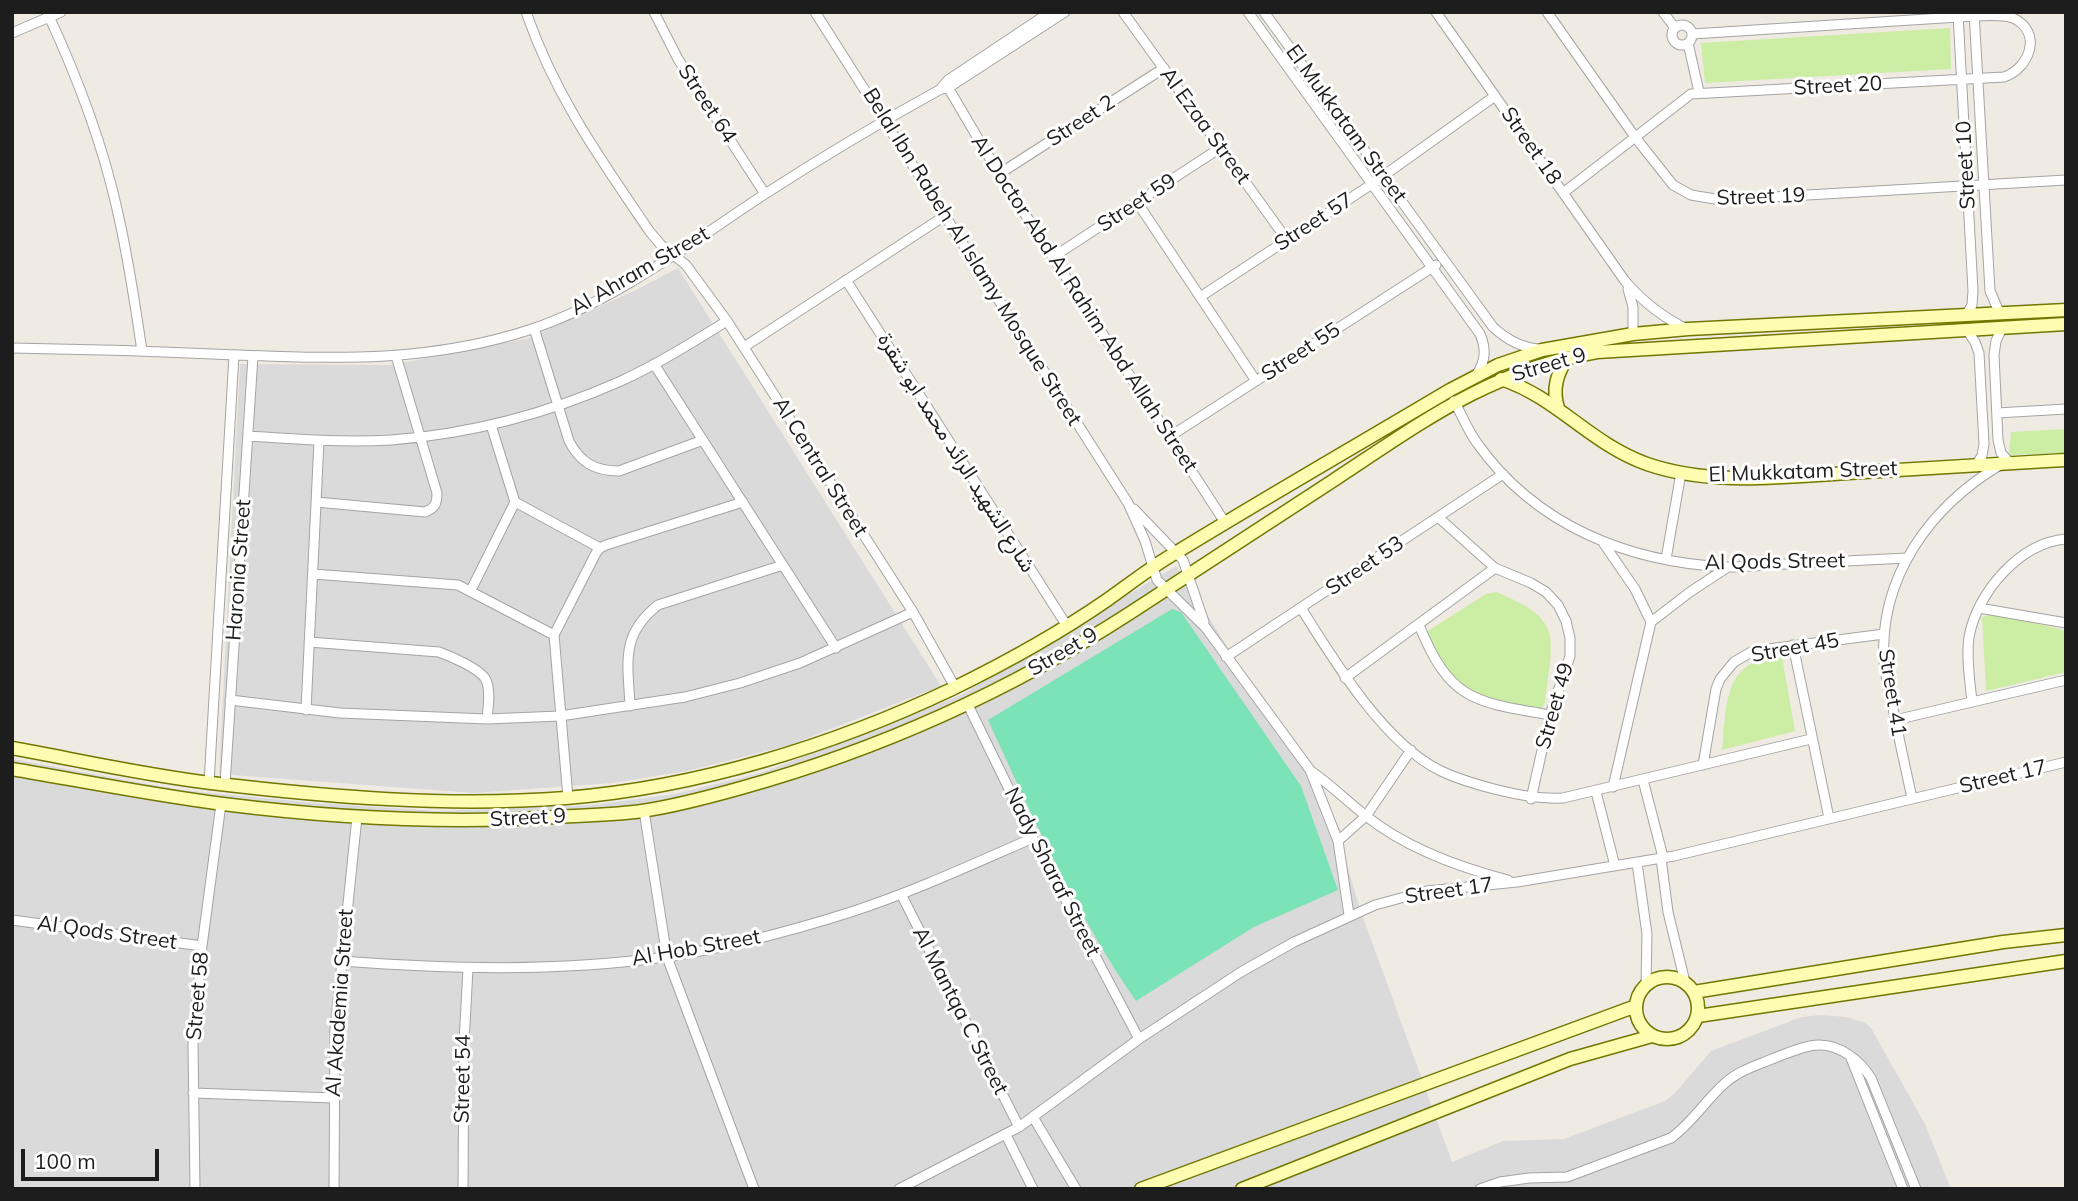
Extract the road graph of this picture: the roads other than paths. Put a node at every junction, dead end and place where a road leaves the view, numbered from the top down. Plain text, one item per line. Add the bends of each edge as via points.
1 (61, 12) edge
2 (526, 12) edge
3 (654, 12) edge
4 (815, 12) edge
5 (1050, 12) edge
6 (1065, 12) edge
7 (1123, 12) edge
8 (1248, 12) edge
9 (1264, 12) edge
10 (1436, 12) edge
11 (1547, 12) edge
12 (1663, 12) edge
13 (1958, 14) edge
14 (1974, 14) edge
15 (49, 15) edge
16 (1867, 17) edge
17 (1675, 28) junction
18 (12, 33) edge
19 (1690, 38) junction
20 (1164, 68) junction
21 (1978, 80) junction
22 (1961, 81) junction
23 (945, 86) junction
24 (1699, 92) junction
25 (1495, 96) junction
26 (885, 120) junction
27 (1635, 137) junction
28 (1220, 148) junction
29 (999, 174) junction
30 (1383, 176) junction
31 (2065, 179) edge
32 (1372, 184) junction
33 (1984, 185) junction
34 (1967, 186) junction
35 (1563, 193) junction
36 (765, 194) junction
37 (1137, 202) junction
38 (946, 215) junction
39 (1287, 240) junction
40 (674, 256) junction
41 (1053, 257) junction
42 (1444, 259) junction
43 (1432, 267) junction
44 (846, 280) junction
45 (1625, 281) junction
46 (1200, 297) junction
47 (2066, 310) edge
48 (2000, 314) junction
49 (1966, 316) junction
50 (727, 321) junction
51 (2066, 324) edge
52 (534, 328) junction
53 (2002, 328) junction
54 (1688, 329) junction
55 (1966, 330) junction
56 (1633, 334) junction
57 (744, 347) junction
58 (12, 348) edge
59 (1542, 350) junction
60 (142, 351) junction
61 (234, 355) junction
62 (253, 356) junction
63 (396, 356) junction
64 (1567, 358) junction
65 (654, 364) junction
66 (1477, 374) junction
67 (1501, 379) junction
68 (1256, 381) junction
69 (1454, 401) junction
70 (559, 405) junction
71 (1558, 408) junction
72 (2066, 409) edge
73 (1997, 413) junction
74 (491, 425) junction
75 (248, 436) junction
76 (421, 436) junction
77 (1170, 437) junction
78 (703, 440) junction
79 (319, 441) junction
80 (2066, 460) edge
81 (2006, 464) junction
82 (1975, 466) junction
83 (1681, 473) junction
84 (1503, 474) junction
85 (316, 502) junction
86 (515, 502) junction
87 (743, 502) junction
88 (1128, 503) junction
89 (1438, 517) junction
90 (1226, 524) junction
91 (2066, 539) edge
92 (1603, 544) junction
93 (600, 548) junction
94 (1175, 553) junction
95 (1907, 558) junction
96 (1666, 559) junction
97 (783, 565) junction
98 (1728, 567) junction
99 (1153, 568) junction
100 (1495, 568) junction
101 (313, 574) junction
102 (1188, 575) junction
103 (1166, 589) junction
104 (471, 590) junction
105 (1979, 607) junction
106 (1301, 608) junction
107 (913, 612) junction
108 (1084, 615) junction
109 (1651, 622) junction
110 (2066, 623) edge
111 (1419, 625) junction
112 (1067, 626) junction
113 (1206, 628) junction
114 (1884, 634) junction
115 (554, 635) junction
116 (1087, 639) junction
117 (309, 642) junction
118 (1793, 645) junction
119 (836, 648) junction
120 (1226, 657) junction
121 (1345, 678) junction
122 (2066, 680) edge
123 (956, 687) junction
124 (230, 700) junction
125 (1972, 702) junction
126 (967, 703) junction
127 (630, 706) junction
128 (306, 710) junction
129 (1550, 715) junction
130 (560, 716) junction
131 (487, 719) junction
132 (1895, 720) junction
133 (1811, 739) junction
134 (12, 748) edge
135 (1410, 750) junction
136 (2066, 762) edge
137 (1703, 765) junction
138 (12, 769) edge
139 (1310, 770) junction
140 (1643, 780) junction
141 (209, 783) junction
142 (225, 784) junction
143 (1613, 787) junction
144 (1596, 792) junction
145 (568, 798) junction
146 (1912, 798) junction
147 (1531, 799) junction
148 (221, 804) junction
149 (644, 811) junction
150 (1366, 816) junction
151 (357, 817) junction
152 (1829, 818) junction
153 (1033, 838) junction
154 (1338, 841) junction
155 (1662, 858) junction
156 (1637, 863) junction
157 (1615, 866) junction
158 (1517, 882) junction
159 (901, 894) junction
160 (1349, 915) junction
161 (12, 920) edge
162 (2066, 935) edge
163 (202, 946) junction
164 (667, 957) junction
165 (341, 961) junction
166 (2066, 961) edge
167 (468, 969) junction
168 (1646, 986) junction
169 (1689, 987) junction
170 (1636, 1006) junction
171 (1698, 1016) junction
172 (1652, 1036) junction
173 (1139, 1039) junction
174 (1850, 1056) junction
175 (193, 1093) junction
176 (333, 1098) junction
177 (1033, 1116) junction
178 (1888, 1120) junction
179 (1878, 1125) junction
180 (1019, 1127) junction
181 (1006, 1135) junction
182 (195, 1189) edge
183 (334, 1189) edge
184 (463, 1189) edge
185 (754, 1189) edge
186 (899, 1189) edge
187 (1033, 1189) edge
188 (1076, 1189) edge
189 (1141, 1189) edge
190 (1242, 1189) edge
191 (1480, 1189) edge
192 (1903, 1189) edge
193 (1916, 1189) edge

1 - 15 street
2 - 40 street, Al Central Street via 559,93 650,233
3 - 36 street, Street 64 via 678,59
4 - 26 street, Belal Ibn Rabeh Al Islamy Mosque Street
5 - 23 street
6 - 23 street
7 - 20 street, Al Ezaa Street
8 - 32 street, El Mukkatam Street
9 - 30 street, El Mukkatam Street
10 - 25 street, Street 18
11 - 27 street, Street 19
12 - 17 street
13 - 14 street
13 - 16 street
13 - 22 street, Street 10
14 - 21 street, Street 10
14 - 21 street via 2009,17 2024,27 2030,44 2020,69 2004,77
15 - 18 street
15 - 60 street via 117,206
16 - 19 street
17 - 19 street via 1686,26
17 - 19 street via 1674,40 1681,44
19 - 24 street
20 - 28 street, Al Ezaa Street
20 - 29 street, Street 2
21 - 22 street, Street 20
21 - 33 street, Street 10
22 - 24 street, Street 20
22 - 34 street, Street 10
23 - 26 street, Al Ahram Street
23 - 29 street, Al Doctor Abd Al Rahim Abd Allah Street
24 - 27 street, Street 20 via 1684,97
25 - 30 street, Street 57
25 - 35 street, Street 18
26 - 36 street, Al Ahram Street
26 - 38 street, Belal Ibn Rabeh Al Islamy Mosque Street
27 - 34 street, Street 19 via 1673,185 1711,200
27 - 35 street, Street 20
28 - 37 street, Street 59
28 - 39 street, Al Ezaa Street
29 - 41 street, Al Doctor Abd Al Rahim Abd Allah Street
30 - 32 street, Street 57
30 - 42 street, El Mukkatam Street
31 - 33 street, Street 19
32 - 39 street, Street 57
32 - 43 street, El Mukkatam Street
33 - 34 street, Street 19
33 - 48 street, Street 10 via 1990,291
34 - 49 street, Street 10 via 1973,298
35 - 45 street, Street 18
36 - 40 street, Al Ahram Street
37 - 41 street, Street 59
37 - 46 street
38 - 44 street
38 - 88 street, Belal Ibn Rabeh Al Islamy Mosque Street
39 - 46 street, Street 57
40 - 50 street, Al Central Street via 696,276
40 - 52 street, Al Ahram Street
41 - 77 street, Al Doctor Abd Al Rahim Abd Allah Street
42 - 43 street, Street 55
42 - 59 street, El Mukkatam Street via 1501,335
43 - 66 street, El Mukkatam Street via 1483,341 1484,359
43 - 68 street, Street 55
44 - 57 street
44 - 112 street, شارع الشهيد الرائد محمد ابو شقرة
45 - 54 street, Street 18 via 1647,304
45 - 56 street, Street 18 via 1633,307
46 - 68 street
47 - 48 main road, Street 9
48 - 49 main road, Street 9
49 - 54 main road, Street 9
50 - 57 street, Al Central Street
50 - 65 street
51 - 53 main road, Street 9
52 - 63 street, Al Ahram Street
52 - 70 street
53 - 55 main road, Street 9
53 - 73 street via 1994,348
54 - 56 main road, Street 9
55 - 64 main road, Street 9 via 1597,352
55 - 82 street via 1979,353 1984,444
56 - 59 main road, Street 9
57 - 107 street, Al Central Street
58 - 60 street, Al Ahram Street
59 - 66 main road, Street 9
60 - 61 street, Al Ahram Street
61 - 62 street, Al Ahram Street
61 - 141 street, Haronia Street
62 - 63 street, Al Ahram Street
62 - 75 street, Haronia Street
63 - 76 street
64 - 67 main road, Street 9
64 - 71 main road via 1555,387
65 - 70 street
65 - 78 street
66 - 90 main road, Street 9
67 - 69 main road, Street 9
67 - 71 main road, El Mukkatam Street via 1531,390
68 - 77 street, Street 55
69 - 84 street, Al Qods Street via 1476,441
69 - 102 main road, Street 9
70 - 74 street
70 - 78 street via 577,456 605,471 619,471
71 - 83 main road, El Mukkatam Street via 1610,447
72 - 73 street
73 - 81 street via 1999,447
74 - 76 street
74 - 86 street
75 - 79 street
75 - 124 street, Haronia Street
76 - 79 street
76 - 85 street via 437,493 433,509
77 - 90 street, Al Doctor Abd Al Rahim Abd Allah Street
78 - 87 street
79 - 85 street
80 - 81 main road, El Mukkatam Street
81 - 82 main road, El Mukkatam Street
81 - 95 street, Street 41 via 1978,478 1938,513
82 - 83 main road, El Mukkatam Street via 1757,478
83 - 96 street
84 - 89 street, Street 53
84 - 92 street, Al Qods Street via 1555,517
85 - 101 street
86 - 93 street
86 - 104 street
87 - 93 street
87 - 97 street
88 - 94 street, Belal Ibn Rabeh Al Islamy Mosque Street
88 - 99 street, Belal Ibn Rabeh Al Islamy Mosque Street
89 - 100 street, Street 49
89 - 106 street, Street 53
90 - 94 main road, Street 9
91 - 105 street via 2045,544 2017,560
92 - 96 street, Al Qods Street
92 - 109 street via 1635,589
93 - 115 street
94 - 99 main road, Street 9
94 - 102 street, Belal Ibn Rabeh Al Islamy Mosque Street via 1186,564
95 - 98 street, Al Qods Street
95 - 114 street, Street 41 via 1888,608
96 - 98 street, Al Qods Street
97 - 119 street
97 - 127 street via 658,605 647,614 627,653
98 - 109 street
99 - 103 street, Belal Ibn Rabeh Al Islamy Mosque Street
99 - 108 main road, Street 9
100 - 111 street
100 - 129 street, Street 49 via 1546,592 1566,621 1570,656
101 - 104 street via 457,585
101 - 117 street
102 - 103 main road, Street 9
102 - 113 street, Belal Ibn Rabeh Al Islamy Mosque Street
103 - 113 street, Belal Ibn Rabeh Al Islamy Mosque Street
103 - 116 main road, Street 9
104 - 115 street
105 - 110 street
105 - 125 street via 1969,636
106 - 120 street, Street 53
106 - 121 street
107 - 119 street
107 - 123 street, Al Central Street
108 - 112 main road, Street 9
108 - 116 main road via 1091,625
109 - 143 street
111 - 121 street
111 - 129 street via 1439,668 1459,689 1485,702
112 - 123 main road, Street 9
113 - 120 street
114 - 118 street, Street 45
114 - 132 street, Street 41 via 1884,664
115 - 130 street
116 - 126 main road, Street 9
117 - 128 street
117 - 131 street via 439,652 486,679
118 - 133 street
118 - 137 street, Street 45 via 1753,652 1726,670 1716,689
119 - 127 street via 740,683
120 - 139 street
121 - 135 street
122 - 125 street
123 - 145 main road, Street 9 via 867,725 755,763 664,785
124 - 128 street
124 - 142 street, Haronia Street
125 - 132 street
126 - 149 main road, Street 9 via 785,776
126 - 153 street, Nady Sharaf Street
127 - 130 street
128 - 131 street
129 - 147 street, Street 49
130 - 131 street
130 - 145 street
132 - 146 street, Street 41
133 - 137 street
133 - 152 street
134 - 141 main road, Street 9
135 - 147 street via 1464,782
135 - 150 street
136 - 146 street, Street 17
137 - 140 street
138 - 148 main road, Street 9
139 - 150 street
139 - 154 street
140 - 143 street
140 - 155 street
141 - 142 main road, Street 9
142 - 145 main road, Street 9 via 358,798 474,802
143 - 144 street
144 - 147 street
144 - 157 street
146 - 152 street, Street 17
148 - 151 main road, Street 9
148 - 163 street, Street 58
149 - 151 main road, Street 9 via 476,821
149 - 164 street
150 - 154 street
150 - 158 street via 1424,850 1470,870
151 - 165 street, Al Akademia Street
152 - 155 street, Street 17
153 - 159 street, Al Hob Street
153 - 173 street, Nady Sharaf Street
154 - 160 street
155 - 156 street, Street 17
155 - 169 street via 1668,912
156 - 157 street, Street 17
156 - 168 street via 1647,934
157 - 158 street, Street 17
158 - 160 street, Street 17 via 1427,891
159 - 164 street, Al Hob Street via 805,926
159 - 180 street, Al Mantqa C Street
160 - 173 street, Street 17 via 1241,972
161 - 163 street, Al Qods Street
162 - 169 main road
163 - 175 street, Street 58
164 - 167 street, Al Hob Street via 544,968
164 - 185 street
165 - 167 street, Al Hob Street
165 - 176 street, Al Akademia Street
166 - 171 main road
167 - 184 street, Street 54
168 - 169 main road via 1665,977
168 - 170 main road
169 - 171 main road via 1698,1003
170 - 172 main road via 1640,1023
170 - 189 main road
171 - 172 main road via 1682,1036 1671,1040
172 - 190 main road via 1570,1059
173 - 177 street, Street 17
174 - 178 street via 1865,1067
174 - 179 street
174 - 191 street via 1825,1044 1798,1049 1733,1076 1686,1128 1671,1138 1567,1177 1500,1182
175 - 176 street
175 - 182 street, Street 58
176 - 183 street, Al Akademia Street
177 - 180 street, Street 17
177 - 188 street
178 - 179 street
178 - 193 street
179 - 192 street
180 - 181 street, Street 17
181 - 186 street, Street 17
181 - 187 street

